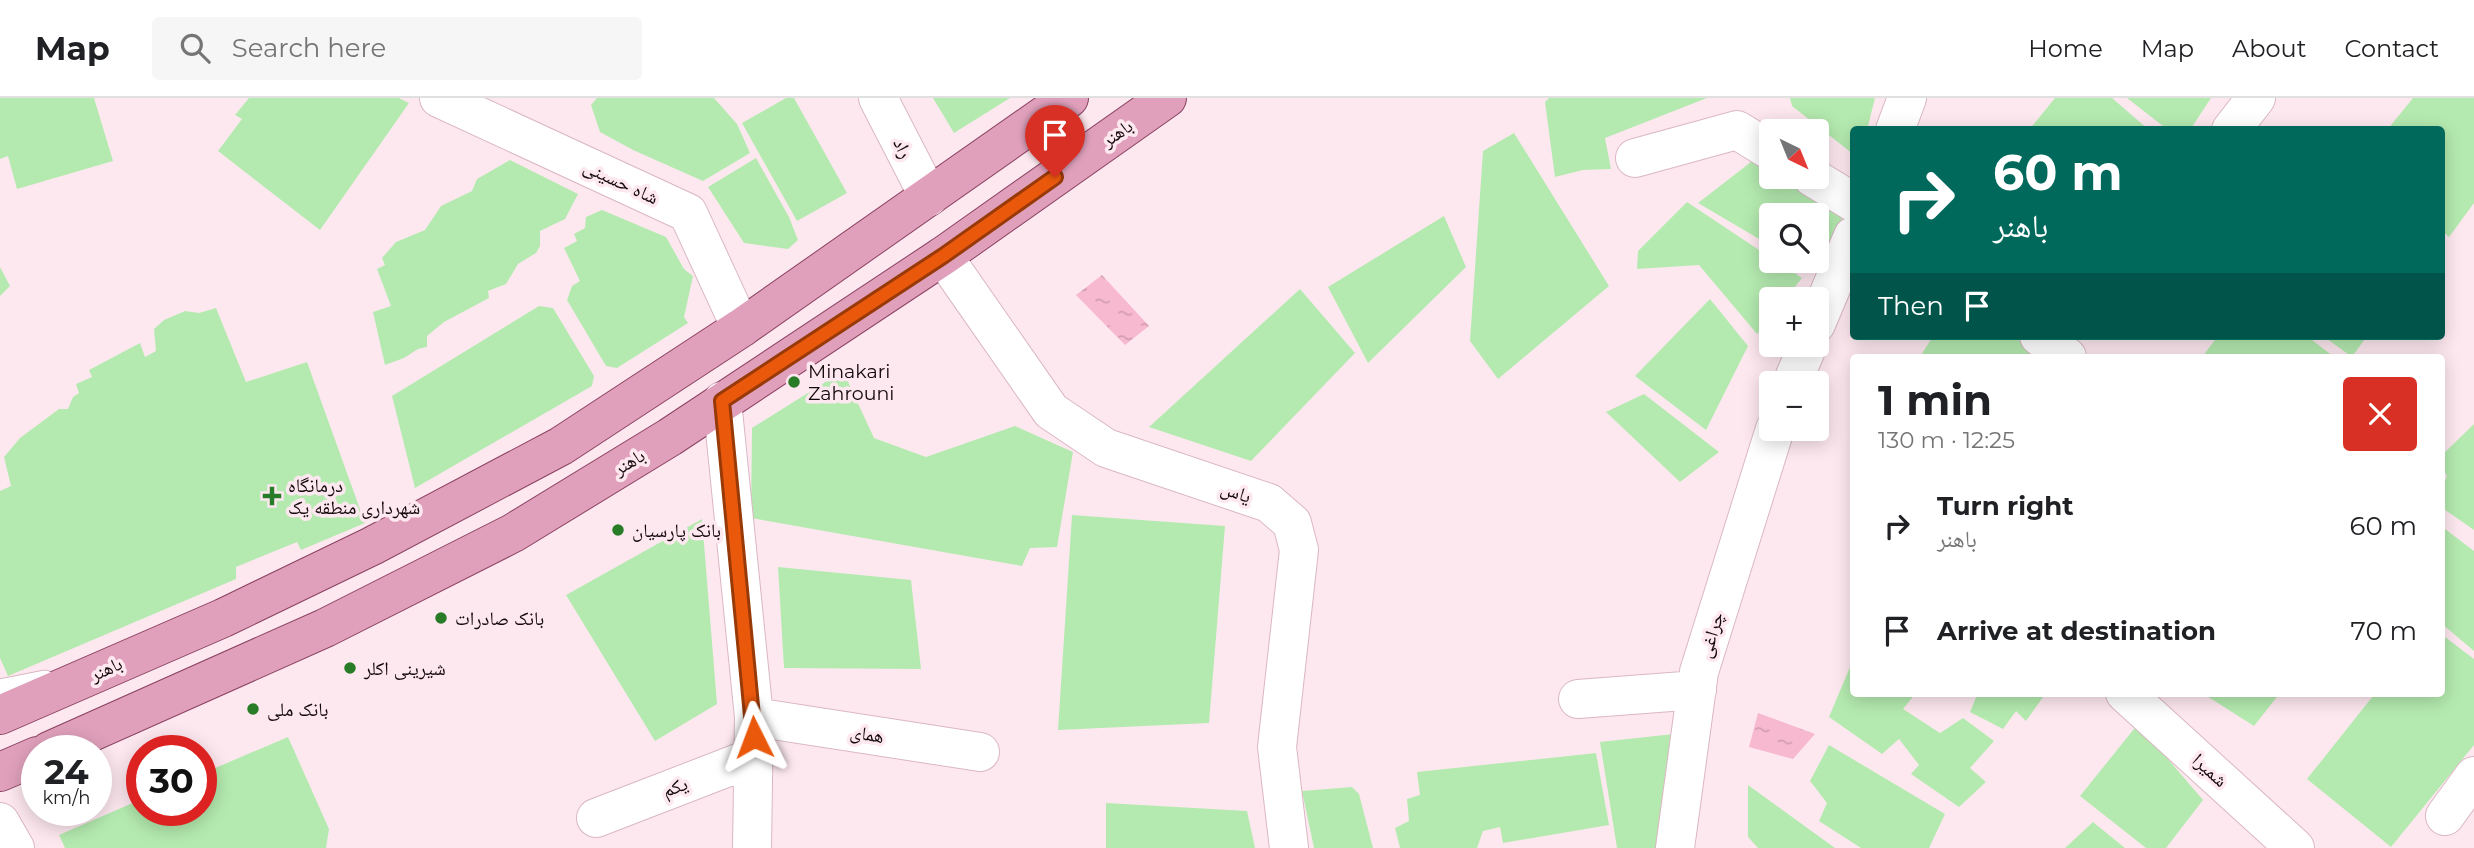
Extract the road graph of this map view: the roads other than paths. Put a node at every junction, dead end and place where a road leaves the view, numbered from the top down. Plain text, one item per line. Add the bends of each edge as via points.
1 (439, 98) edge
2 (878, 98) edge
3 (1069, 98) edge
4 (1167, 98) edge
5 (1907, 98) edge
6 (2256, 98) edge
7 (1896, 126) edge
8 (2234, 126) edge
9 (1759, 144) edge
10 (1635, 158) dead end
11 (1829, 187) edge
12 (929, 197) junction
13 (1850, 200) edge
14 (1850, 243) edge
15 (943, 256) junction
16 (1829, 293) edge
17 (741, 328) junction
18 (722, 401) junction
19 (1771, 441) edge
20 (115, 665) junction
21 (0, 689) edge
22 (1697, 690) junction
23 (2129, 697) edge
24 (1578, 699) dead end
25 (0, 715) edge
26 (754, 717) junction
27 (84, 735) edge
28 (980, 752) dead end
29 (754, 757) junction
30 (21, 763) edge
31 (0, 772) edge
32 (2474, 776) edge
33 (2445, 816) dead end
34 (596, 818) dead end
35 (0, 822) edge
36 (15, 848) edge
37 (752, 848) edge
38 (1289, 848) edge
39 (1675, 848) edge
40 (2295, 848) edge

1 - 17 street, شاه حسینی via 688,213
2 - 12 street, راد
3 - 12 main road, باهنر
4 - 15 main road, باهنر
5 - 7 street
6 - 8 street
9 - 10 street via 1737,130
11 - 13 street
12 - 17 main road, باهنر
14 - 16 street
15 - 18 main road, باهنر
15 - 38 street, یاس via 1051,411 1106,448 1269,503 1292,523 1299,550 1277,747
17 - 20 main road, باهنر via 561,446 372,547
18 - 26 street
18 - 27 main road, باهنر via 513,533 325,628
19 - 22 street, چراغی
20 - 21 lane
20 - 25 main road, باهنر
22 - 24 street
22 - 39 street, چراغی
23 - 40 street, شمیرا
26 - 28 street, همای
26 - 29 street
29 - 34 street, یکم
29 - 37 street
30 - 31 main road
32 - 33 street
35 - 36 street

